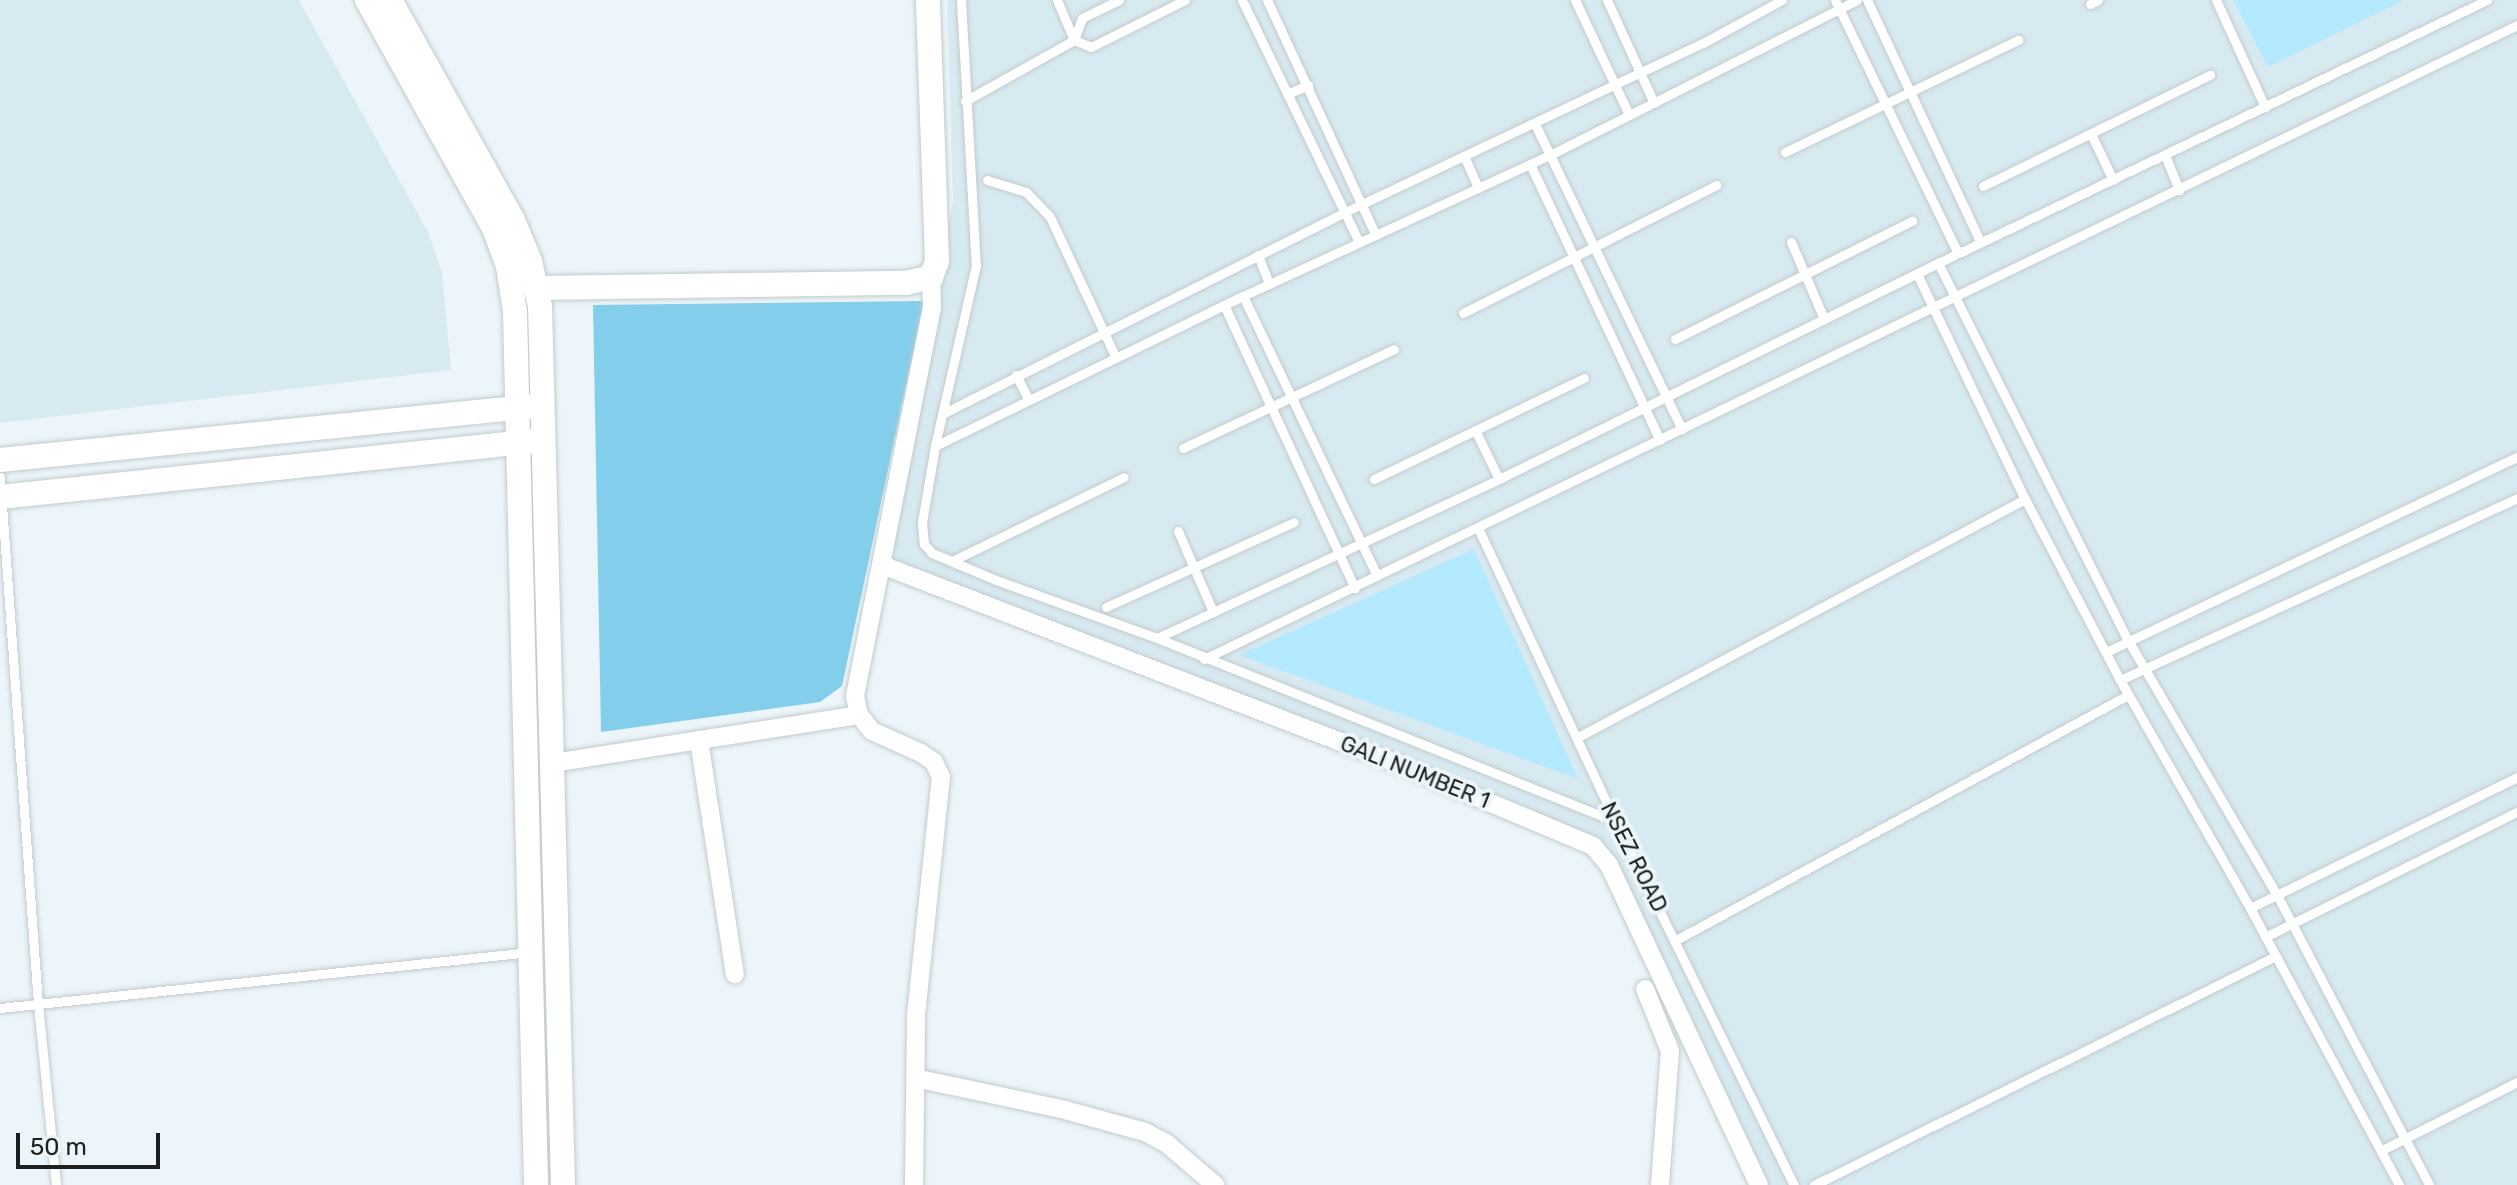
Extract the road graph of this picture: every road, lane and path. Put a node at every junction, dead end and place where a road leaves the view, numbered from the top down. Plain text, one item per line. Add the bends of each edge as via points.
1 (367, 0) edge
2 (390, 0) edge
3 (928, 0) edge
4 (961, 0) edge
5 (1057, 0) edge
6 (1119, 0) edge
7 (1185, 0) edge
8 (1242, 0) edge
9 (1267, 0) edge
10 (1575, 0) edge
11 (1607, 0) edge
12 (1782, 0) edge
13 (1857, 0) edge
14 (1867, 0) edge
15 (2216, 0) edge
16 (2487, 0) edge
17 (1837, 5) edge
18 (2517, 25) edge
19 (1074, 40) junction
20 (2018, 40) dead end
21 (1640, 71) junction
22 (2210, 75) dead end
23 (1614, 83) junction
24 (1308, 85) junction
25 (1909, 91) junction
26 (1287, 94) junction
27 (965, 101) junction
28 (1654, 103) junction
29 (1885, 103) junction
30 (2265, 107) junction
31 (1629, 115) junction
32 (1535, 124) junction
33 (2091, 134) junction
34 (1785, 152) dead end
35 (1550, 155) junction
36 (2165, 155) junction
37 (1464, 156) junction
38 (1530, 164) junction
39 (987, 180) dead end
40 (2113, 180) junction
41 (1716, 185) dead end
42 (1983, 186) dead end
43 (1478, 188) junction
44 (2179, 190) junction
45 (1362, 204) junction
46 (1345, 212) junction
47 (1912, 221) dead end
48 (1375, 234) junction
49 (1359, 242) junction
50 (1791, 242) dead end
51 (1981, 243) junction
52 (1596, 246) junction
53 (1958, 253) junction
54 (1258, 255) junction
55 (1574, 256) junction
56 (1938, 263) junction
57 (1805, 274) junction
58 (1917, 274) junction
59 (931, 277) junction
60 (1269, 283) junction
61 (535, 288) junction
62 (1243, 296) junction
63 (1957, 298) junction
64 (1224, 305) junction
65 (1934, 309) junction
66 (1463, 313) dead end
67 (1824, 319) junction
68 (1105, 332) junction
69 (1675, 339) dead end
70 (1394, 349) dead end
71 (1115, 356) junction
72 (1016, 375) junction
73 (1584, 378) dead end
74 (1289, 397) junction
75 (1668, 397) junction
76 (1028, 399) junction
77 (544, 406) junction
78 (1269, 406) junction
79 (1644, 407) junction
80 (519, 408) junction
81 (942, 414) junction
82 (1682, 429) junction
83 (1475, 430) junction
84 (1660, 440) junction
85 (545, 441) junction
86 (520, 442) junction
87 (935, 446) junction
88 (1183, 448) dead end
89 (2517, 457) edge
90 (0, 460) edge
91 (1124, 477) dead end
92 (1374, 479) dead end
93 (1499, 479) junction
94 (1, 490) edge
95 (2517, 498) edge
96 (2025, 499) junction
97 (1294, 522) dead end
98 (1478, 528) junction
99 (1178, 531) dead end
100 (1359, 544) junction
101 (1339, 556) junction
102 (952, 561) junction
103 (882, 565) junction
104 (1195, 569) junction
105 (1377, 576) junction
106 (1355, 588) junction
107 (1106, 607) dead end
108 (1213, 612) junction
109 (1157, 638) junction
110 (2129, 642) junction
111 (2106, 652) junction
112 (1204, 659) junction
113 (2144, 668) junction
114 (2120, 680) junction
115 (2128, 695) junction
116 (859, 715) junction
117 (1578, 737) junction
118 (699, 740) junction
119 (553, 763) junction
120 (2517, 777) edge
121 (2517, 812) edge
122 (1616, 822) junction
123 (2277, 895) junction
124 (2250, 908) junction
125 (2292, 924) junction
126 (2265, 937) junction
127 (1676, 940) junction
128 (557, 948) junction
129 (532, 952) junction
130 (2274, 957) junction
131 (735, 974) dead end
132 (1645, 989) dead end
133 (38, 1004) junction
134 (0, 1008) edge
135 (915, 1078) junction
136 (2517, 1082) edge
137 (2404, 1137) junction
138 (2382, 1150) junction
139 (56, 1185) edge
140 (536, 1185) edge
141 (563, 1185) edge
142 (914, 1185) edge
143 (1215, 1185) edge
144 (1660, 1185) edge
145 (1759, 1185) edge
146 (1794, 1185) edge
147 (1814, 1185) edge
148 (2399, 1185) edge
149 (2429, 1185) edge

1 - 80 street via 494,228 508,266 515,312
2 - 61 street via 512,218
3 - 59 street via 937,261
4 - 27 lane
5 - 19 lane
6 - 19 lane via 1082,18
7 - 19 lane via 1091,47
8 - 26 lane
9 - 24 lane
10 - 23 lane
11 - 21 lane
12 - 21 lane
13 - 17 lane
14 - 25 lane
15 - 30 lane
16 - 30 lane
17 - 28 lane
17 - 29 lane
18 - 44 lane
19 - 27 lane
20 - 25 lane
21 - 23 lane
21 - 28 lane
22 - 33 lane
23 - 31 lane
23 - 32 lane
24 - 26 lane
24 - 45 lane
25 - 29 lane
25 - 51 lane
26 - 46 lane
27 - 81 lane via 976,265
28 - 31 lane
29 - 34 lane
29 - 53 lane
30 - 36 lane
31 - 35 lane
32 - 35 lane
32 - 37 lane
33 - 40 lane
33 - 42 lane
35 - 38 lane
35 - 52 lane
36 - 40 lane
36 - 44 lane
37 - 43 lane
37 - 45 lane
38 - 43 lane
38 - 55 lane
39 - 68 lane via 1026,192 1039,202
40 - 51 lane
41 - 52 lane
43 - 48 lane
44 - 63 lane
45 - 46 lane
45 - 48 lane
46 - 49 lane
46 - 54 lane
47 - 57 lane
48 - 49 lane
49 - 60 lane
50 - 57 lane
51 - 53 lane
52 - 55 lane
52 - 75 lane
53 - 56 lane
54 - 60 lane
54 - 68 lane
55 - 66 lane
55 - 79 lane
56 - 58 lane
56 - 63 lane
57 - 67 lane
57 - 69 lane
58 - 65 lane
58 - 67 lane
59 - 61 street via 906,283
59 - 103 street via 932,307
60 - 62 lane
61 - 77 street via 543,337
62 - 64 lane
62 - 74 lane
63 - 65 lane
63 - 110 lane
64 - 71 lane
64 - 78 lane
65 - 82 lane
65 - 96 lane
67 - 75 lane
68 - 71 lane
68 - 72 lane
70 - 74 lane
71 - 76 lane
72 - 76 lane
72 - 81 lane
73 - 83 lane
74 - 78 lane
74 - 100 lane
75 - 79 lane
75 - 82 lane
76 - 87 lane
77 - 80 street
77 - 85 street
78 - 88 lane
78 - 101 lane
79 - 84 lane
79 - 93 lane
80 - 86 street
80 - 90 street
81 - 87 lane
82 - 84 lane
83 - 92 lane
83 - 93 lane
84 - 98 lane
85 - 86 street
85 - 119 street
86 - 94 street
86 - 129 street
87 - 102 lane via 921,535 932,553
89 - 110 lane
91 - 102 lane
93 - 100 lane
94 - 133 lane
95 - 113 lane
96 - 111 lane
96 - 117 lane
97 - 104 lane
98 - 105 lane
98 - 117 lane, NSEZ ROAD
99 - 104 lane
100 - 101 lane
100 - 105 lane
101 - 106 lane
101 - 108 lane
102 - 109 lane
103 - 116 street via 855,696
103 - 145 street, GALI NUMBER 1 via 1398,764 1593,846 1609,865
104 - 107 lane
104 - 108 lane
105 - 106 lane
106 - 112 lane
108 - 109 lane
109 - 112 lane
110 - 111 lane
110 - 113 lane
111 - 114 lane
112 - 122 lane
113 - 114 lane
113 - 123 lane
114 - 115 lane
115 - 124 lane
115 - 127 lane
116 - 118 street
116 - 135 street via 872,731 934,762 941,777 916,1015
117 - 122 lane, NSEZ ROAD
118 - 119 street
118 - 131 street
119 - 128 street
120 - 123 lane
121 - 125 lane
122 - 127 lane, NSEZ ROAD
123 - 124 lane
123 - 125 lane
124 - 126 lane
125 - 126 lane
125 - 137 lane
126 - 130 lane
127 - 146 lane, NSEZ ROAD
128 - 129 lane
128 - 141 street
129 - 133 lane
129 - 140 street
130 - 138 lane
130 - 147 lane
132 - 144 street via 1670,1051
133 - 134 lane
133 - 139 lane
135 - 142 street
135 - 143 street via 1145,1132
136 - 137 lane
137 - 138 lane
137 - 149 lane
138 - 148 lane

